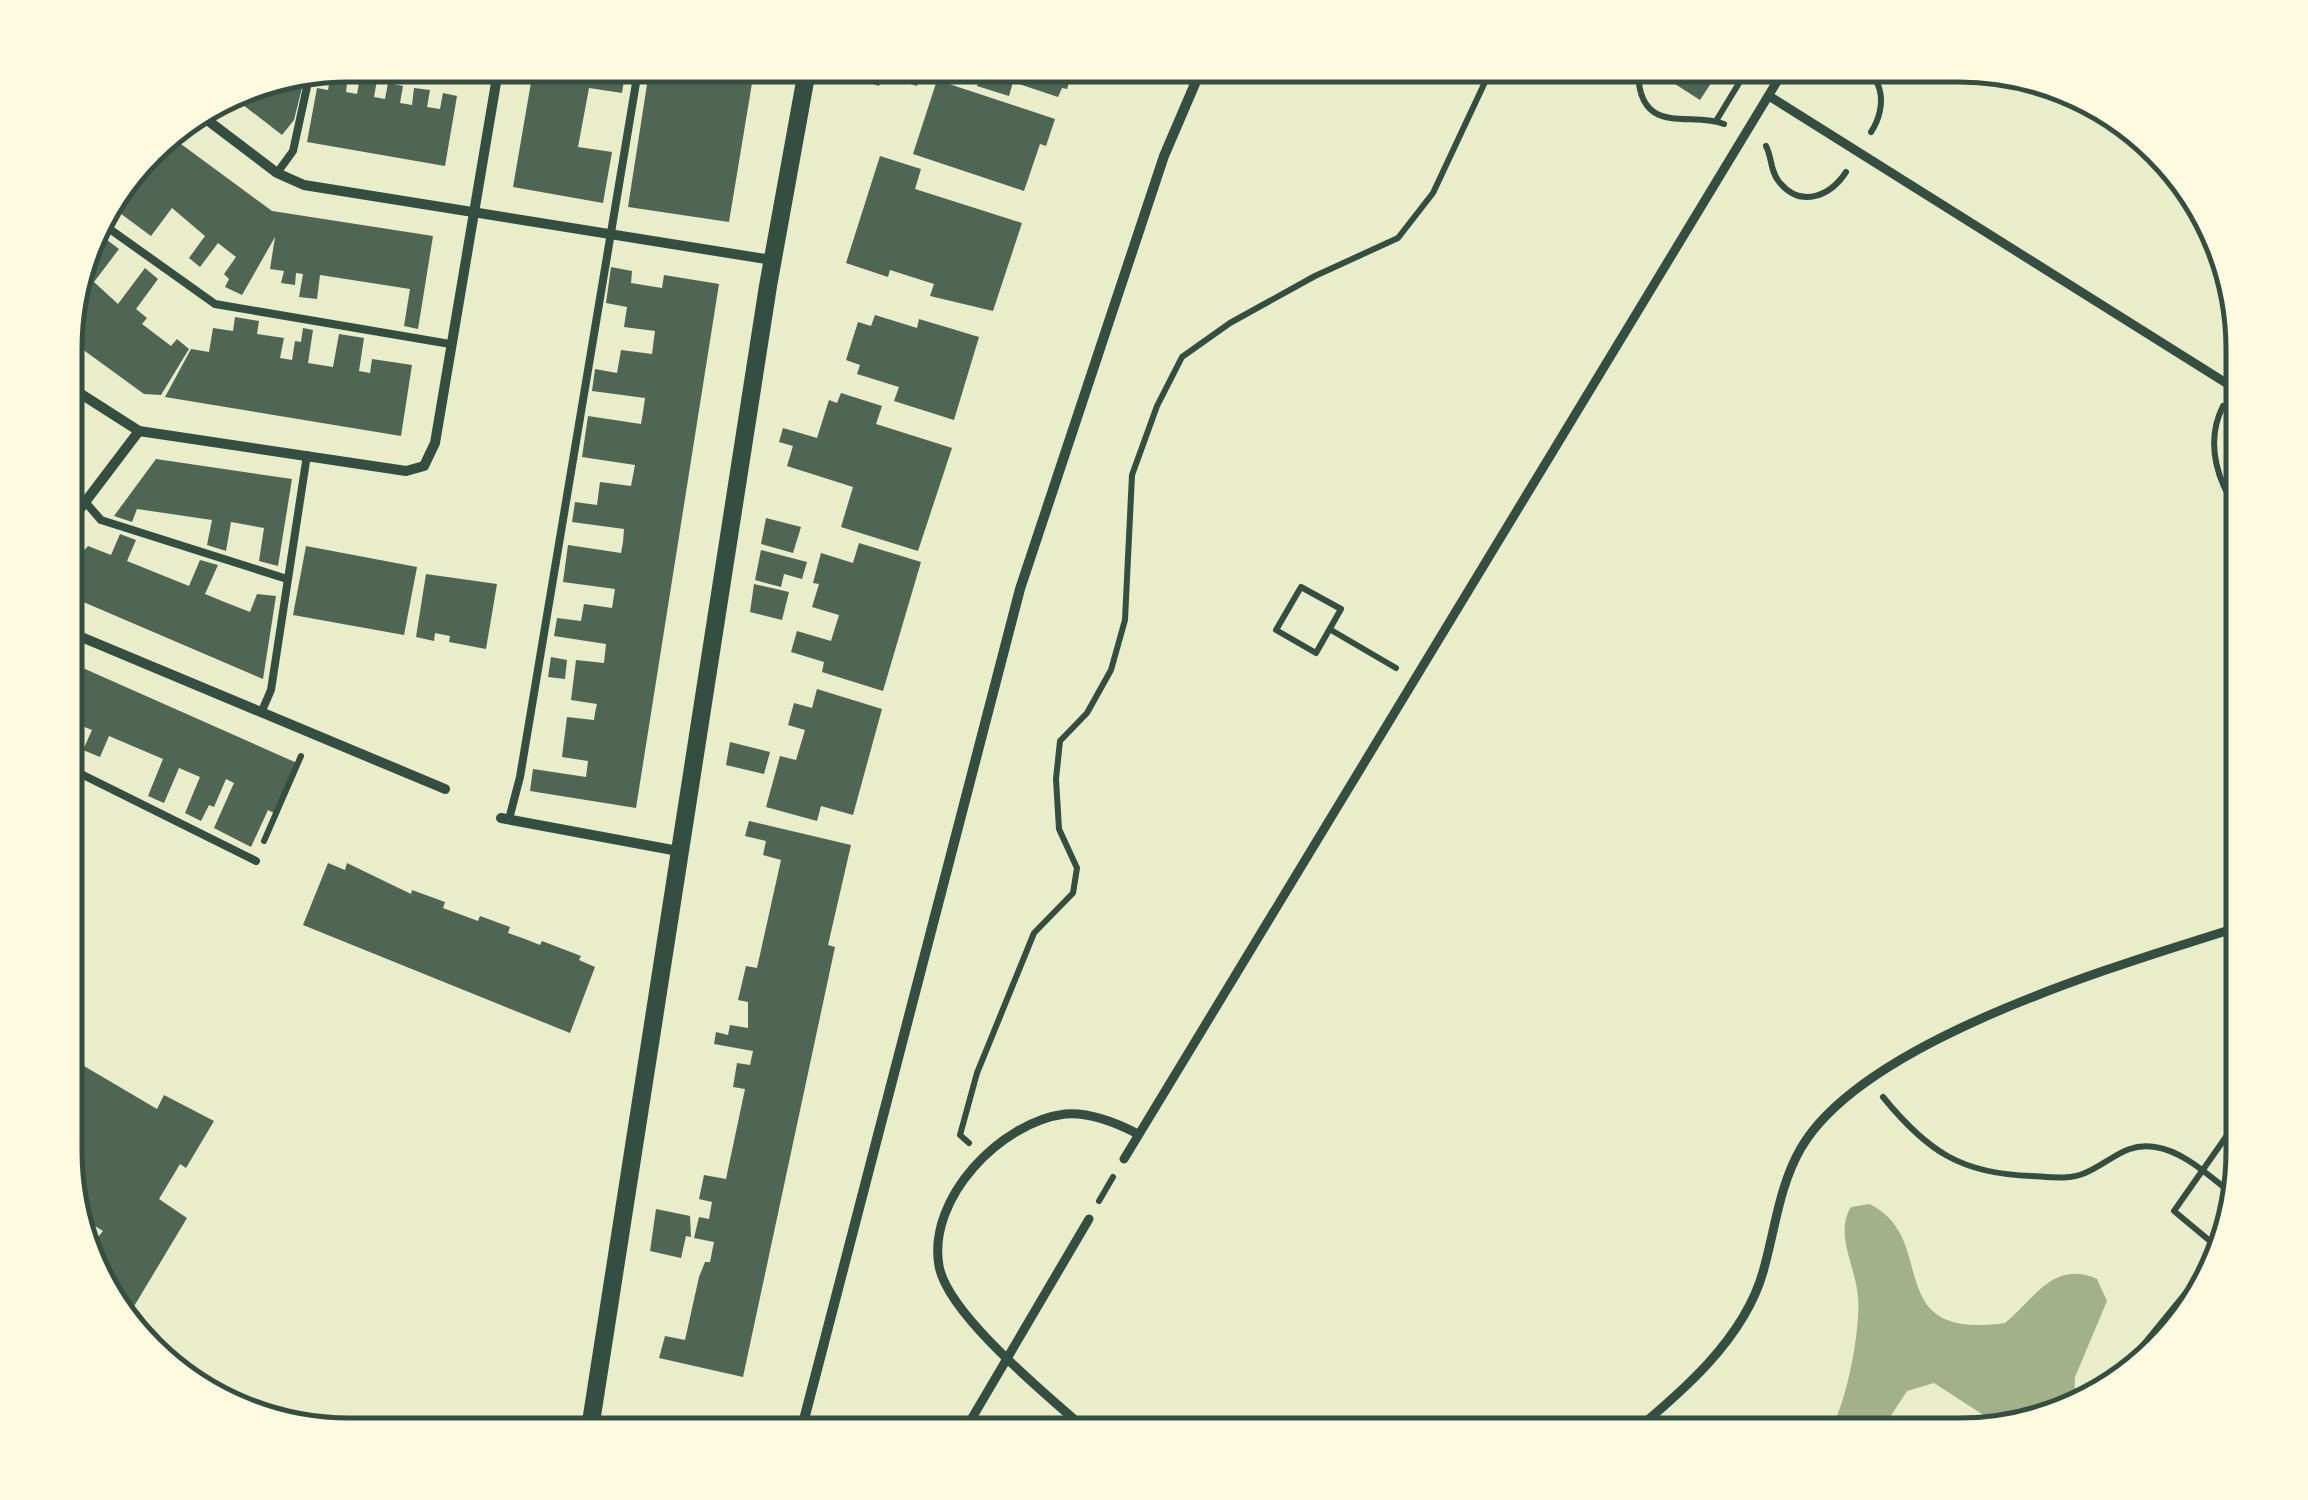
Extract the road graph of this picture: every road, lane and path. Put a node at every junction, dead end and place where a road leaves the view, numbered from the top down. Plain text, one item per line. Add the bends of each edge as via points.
1 (495, 82) edge
2 (636, 82) edge
3 (805, 82) edge
4 (1196, 82) edge
5 (1484, 82) edge
6 (1641, 82) edge
7 (1740, 82) edge
8 (1777, 82) edge
9 (307, 86) edge
10 (1769, 96) junction
11 (1716, 121) junction
12 (210, 122) edge
13 (1745, 134) junction
14 (276, 173) junction
15 (471, 214) junction
16 (111, 230) edge
17 (608, 235) junction
18 (772, 260) junction
19 (450, 344) junction
20 (2225, 382) edge
21 (82, 395) edge
22 (2225, 406) edge
23 (138, 431) junction
24 (306, 456) junction
25 (2225, 486) edge
26 (87, 504) junction
27 (82, 510) edge
28 (287, 578) junction
29 (1330, 630) junction
30 (82, 638) edge
31 (1378, 657) dead end
32 (262, 712) junction
33 (301, 756) dead end
34 (82, 774) edge
35 (445, 790) dead end
36 (505, 818) joint
37 (678, 851) junction
38 (256, 861) joint
39 (2225, 931) edge
40 (1870, 1080) junction
41 (1138, 1134) junction
42 (2225, 1138) edge
43 (984, 1158) junction
44 (1124, 1159) joint
45 (2202, 1171) junction
46 (2222, 1186) edge
47 (1088, 1219) joint
48 (2209, 1240) edge
49 (1007, 1358) junction
50 (1651, 1417) edge
51 (592, 1418) edge
52 (804, 1418) edge
53 (972, 1418) edge
54 (1073, 1418) edge

1 - 15 street
2 - 17 lane
3 - 18 street
4 - 52 street via 1164,156 1020,590
5 - 43 path via 1433,193 1398,238 1230,323 1182,358 1156,406 1132,475 1125,620 1111,670 1088,714 1060,741 1060,829 1076,868 1073,893 1034,933 960,1134
6 - 11 path via 1645,100 1670,121
7 - 11 path
8 - 10 street
9 - 14 lane via 293,151
10 - 13 street
10 - 20 street
11 - 13 path
12 - 14 street
13 - 41 street
14 - 15 street via 304,185
15 - 17 street
15 - 19 street
16 - 19 lane via 215,304
17 - 18 street
17 - 36 lane via 520,777
18 - 37 street
19 - 24 street via 435,443 424,466 406,471
21 - 23 street
22 - 25 path via 2214,456
23 - 24 street
23 - 26 street
24 - 28 lane
26 - 27 street
26 - 28 lane via 100,520
28 - 32 lane
29 - 29 path via 1316,653 1276,630 1301,586 1341,609
29 - 31 path
30 - 32 street
32 - 35 street
33 - 38 path
34 - 38 lane
36 - 37 street
37 - 51 street
39 - 40 street via 1966,1025 1893,1061
40 - 45 path via 1932,1148 1962,1167 2064,1178 2138,1146 2159,1147
40 - 50 street via 1802,1146 1750,1305 1677,1396
41 - 43 street via 1112,1121 1065,1114 1008,1135
41 - 44 street
42 - 45 path
43 - 49 street via 942,1222 938,1264 950,1296
44 - 47 path
45 - 46 path
45 - 48 path via 2174,1211
47 - 49 street
49 - 53 street
49 - 54 street

